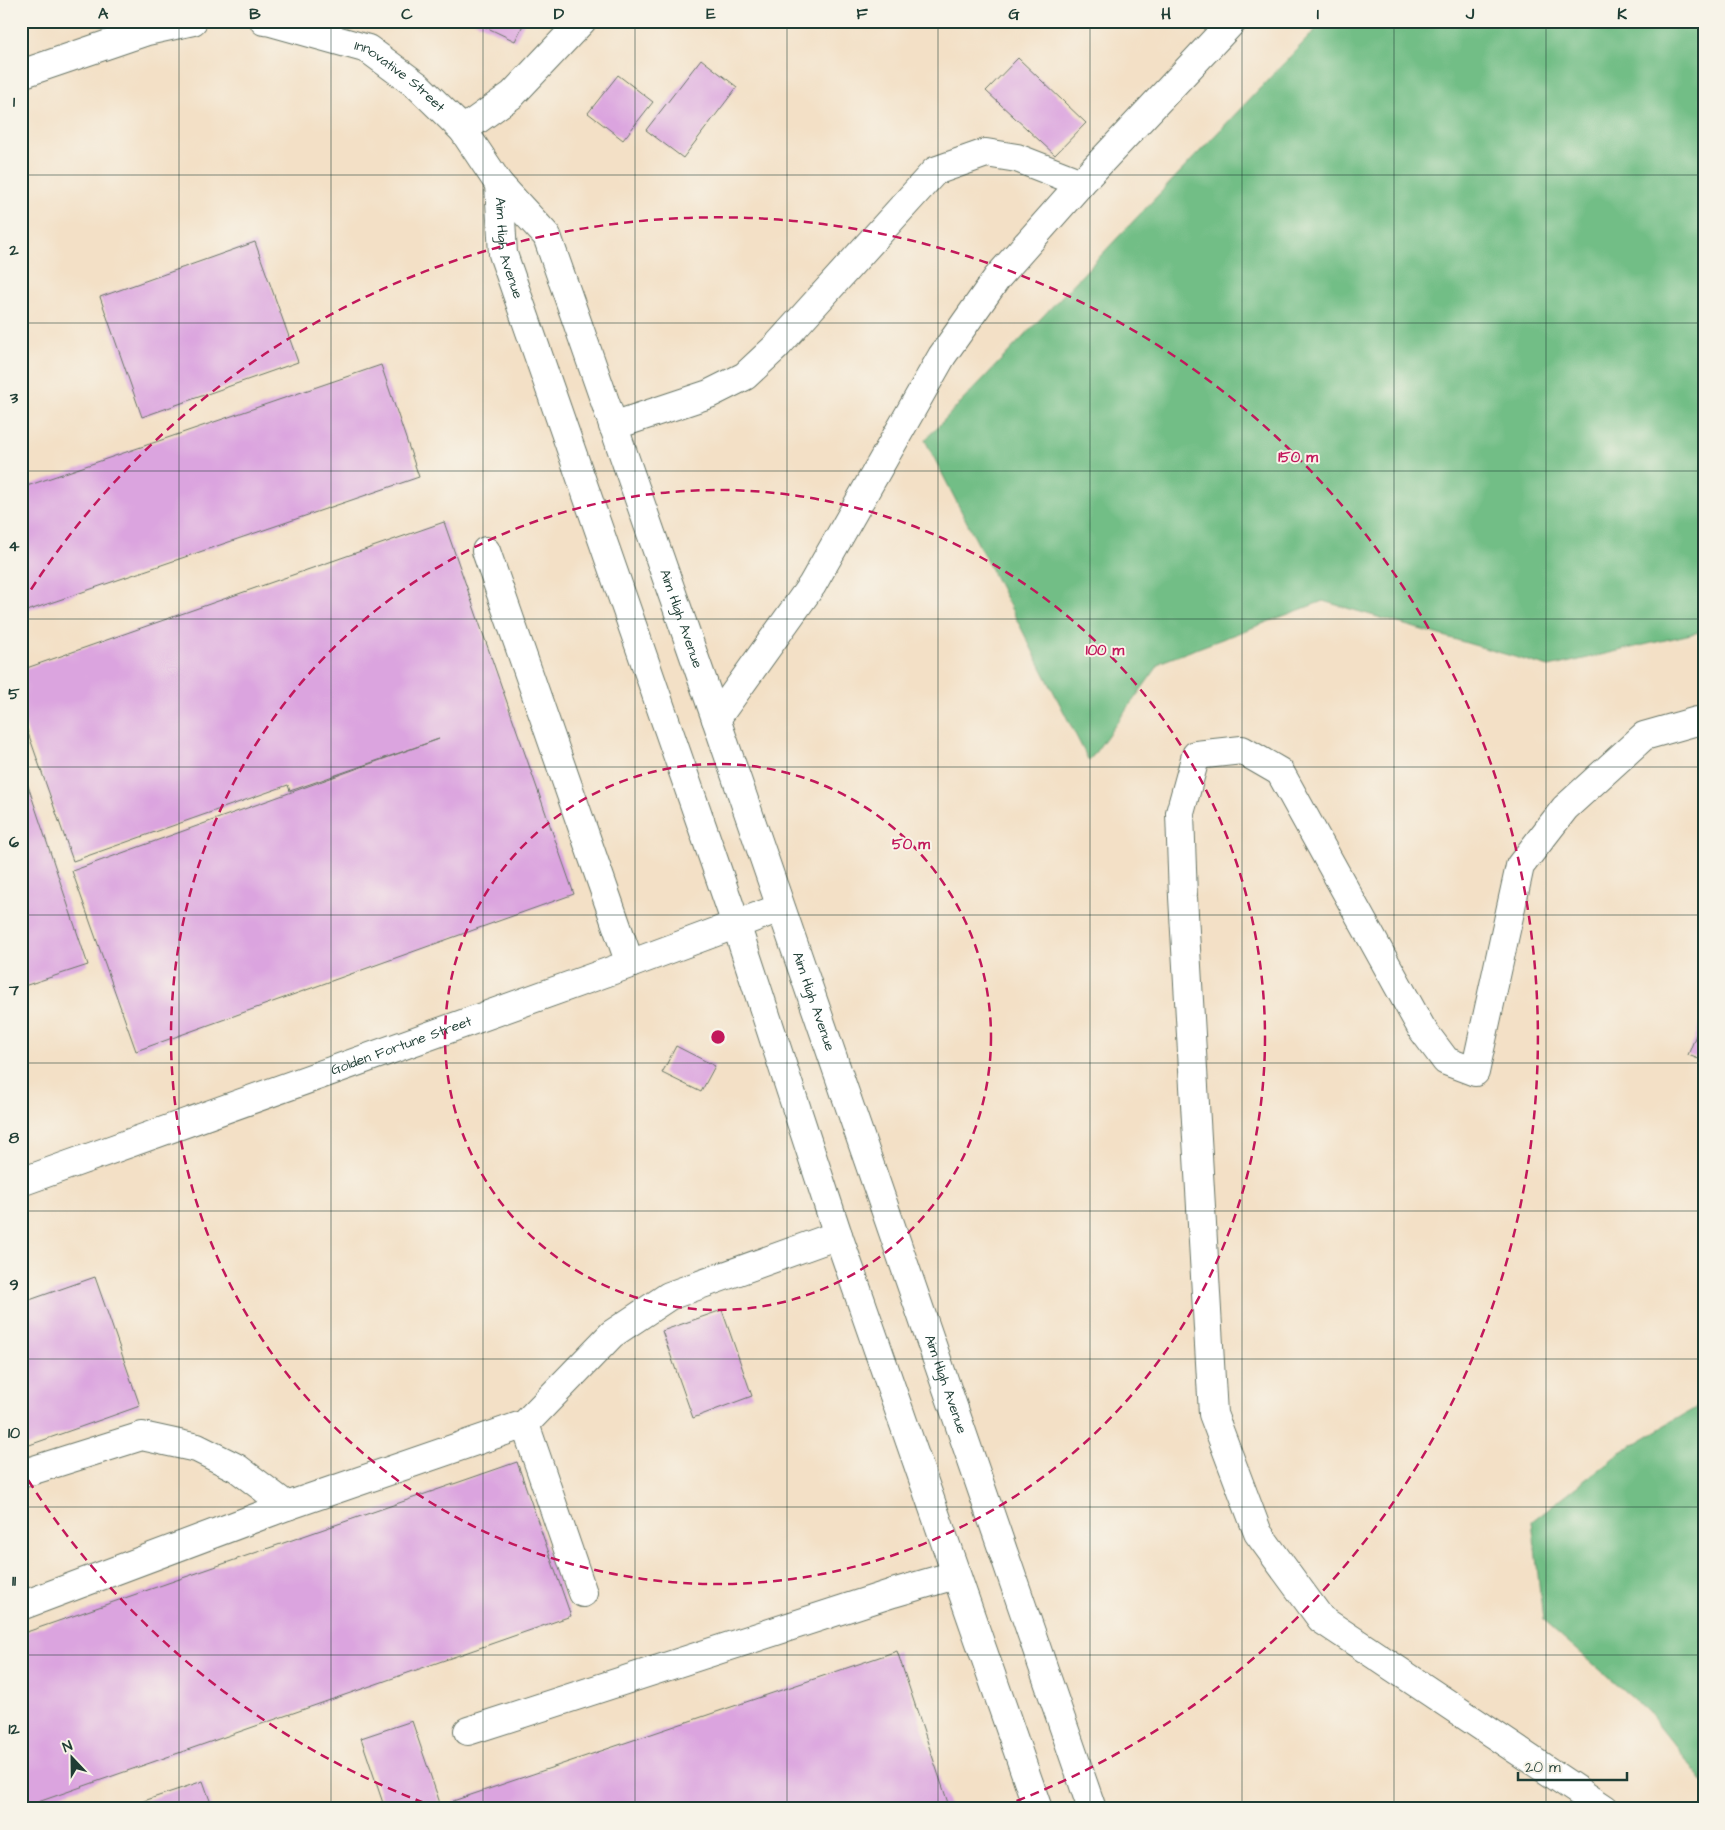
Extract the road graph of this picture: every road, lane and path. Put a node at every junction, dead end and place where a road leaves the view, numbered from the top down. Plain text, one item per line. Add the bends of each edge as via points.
1 (193, 21) edge
2 (264, 21) edge
3 (582, 21) edge
4 (1227, 23) edge
5 (21, 74) edge
6 (463, 130) junction
7 (1081, 183) junction
8 (499, 184) junction
9 (613, 426) junction
10 (486, 551) dead end
11 (716, 720) junction
12 (1704, 723) edge
13 (780, 908) junction
14 (736, 924) junction
15 (630, 964) junction
16 (21, 1182) edge
17 (838, 1235) junction
18 (524, 1424) junction
19 (21, 1474) edge
20 (287, 1506) junction
21 (955, 1575) junction
22 (583, 1593) dead end
23 (21, 1606) edge
24 (468, 1732) dead end
25 (1038, 1809) edge
26 (1092, 1809) edge
27 (1605, 1809) edge

1 - 5 street via 147,31
2 - 6 street, Innovative Street via 368,49 418,86
3 - 6 street via 512,96
4 - 7 street
6 - 8 street, Innovative Street
7 - 9 street via 1017,158 986,153 935,171 746,376 709,394
7 - 11 street via 997,278 942,356 812,585
8 - 9 street, Aim High Avenue via 547,236
8 - 14 street, Aim High Avenue via 503,254
9 - 11 street, Aim High Avenue
10 - 15 street
11 - 13 street, Aim High Avenue
12 - 27 street via 1697,721 1644,736 1565,808 1520,866 1475,1072 1446,1061 1422,1029 1280,772 1242,750 1196,755 1180,813 1213,1414 1258,1532 1321,1619
13 - 14 street, Golden Fortune Street
13 - 26 street, Aim High Avenue
14 - 15 street, Golden Fortune Street
14 - 17 street, Aim High Avenue
15 - 16 street, Golden Fortune Street
17 - 18 street via 669,1296 612,1334
17 - 21 street, Aim High Avenue
18 - 20 street
18 - 22 street
19 - 20 street via 142,1436 196,1448 237,1468
20 - 23 street
21 - 24 street
21 - 25 street, Aim High Avenue

